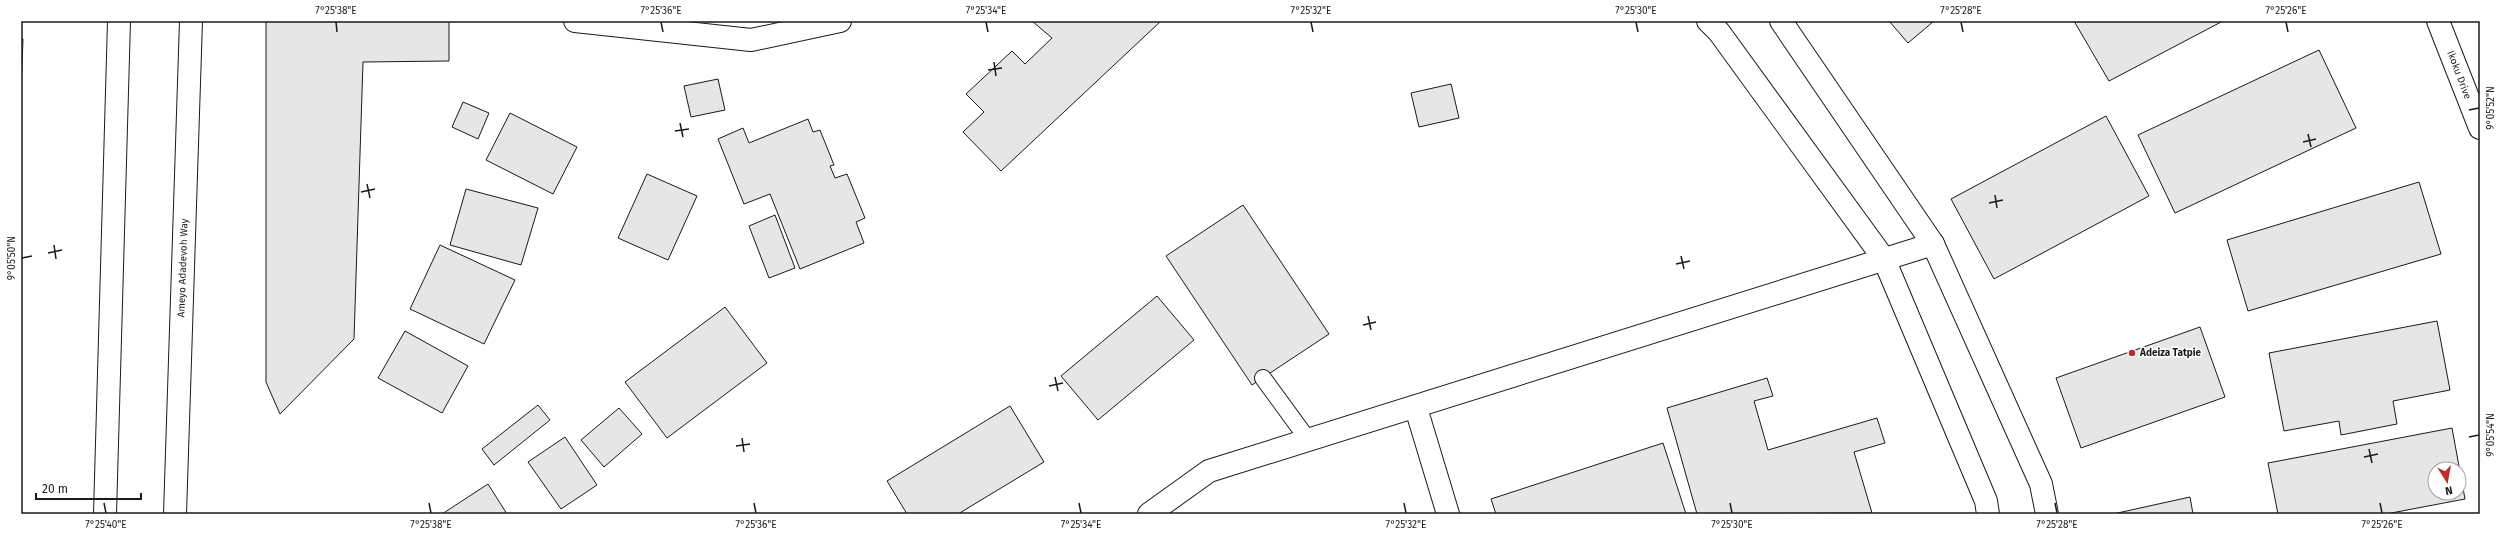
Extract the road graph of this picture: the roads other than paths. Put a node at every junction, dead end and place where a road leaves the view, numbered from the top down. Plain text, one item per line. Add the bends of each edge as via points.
1 (119, 21) edge
2 (191, 21) edge
3 (575, 21) edge
4 (840, 21) edge
5 (1708, 21) edge
6 (1781, 21) edge
7 (2438, 21) edge
8 (2480, 128) edge
9 (1933, 244) junction
10 (1884, 259) junction
11 (1264, 378) dead end
12 (1416, 408) junction
13 (1309, 441) junction
14 (105, 514) edge
15 (175, 514) edge
16 (1149, 514) edge
17 (1448, 514) edge
18 (1988, 514) edge
19 (2047, 514) edge

1 - 14 street
2 - 15 street, Ameyo Adadevoh Way
3 - 4 street via 751,40
5 - 10 street via 1719,32
6 - 9 street
7 - 8 street, Ikoku Drive
9 - 10 street
9 - 19 street via 2041,484
10 - 12 street
10 - 18 street via 1986,501
11 - 13 lane
12 - 13 street
12 - 17 street
13 - 16 street via 1209,471

